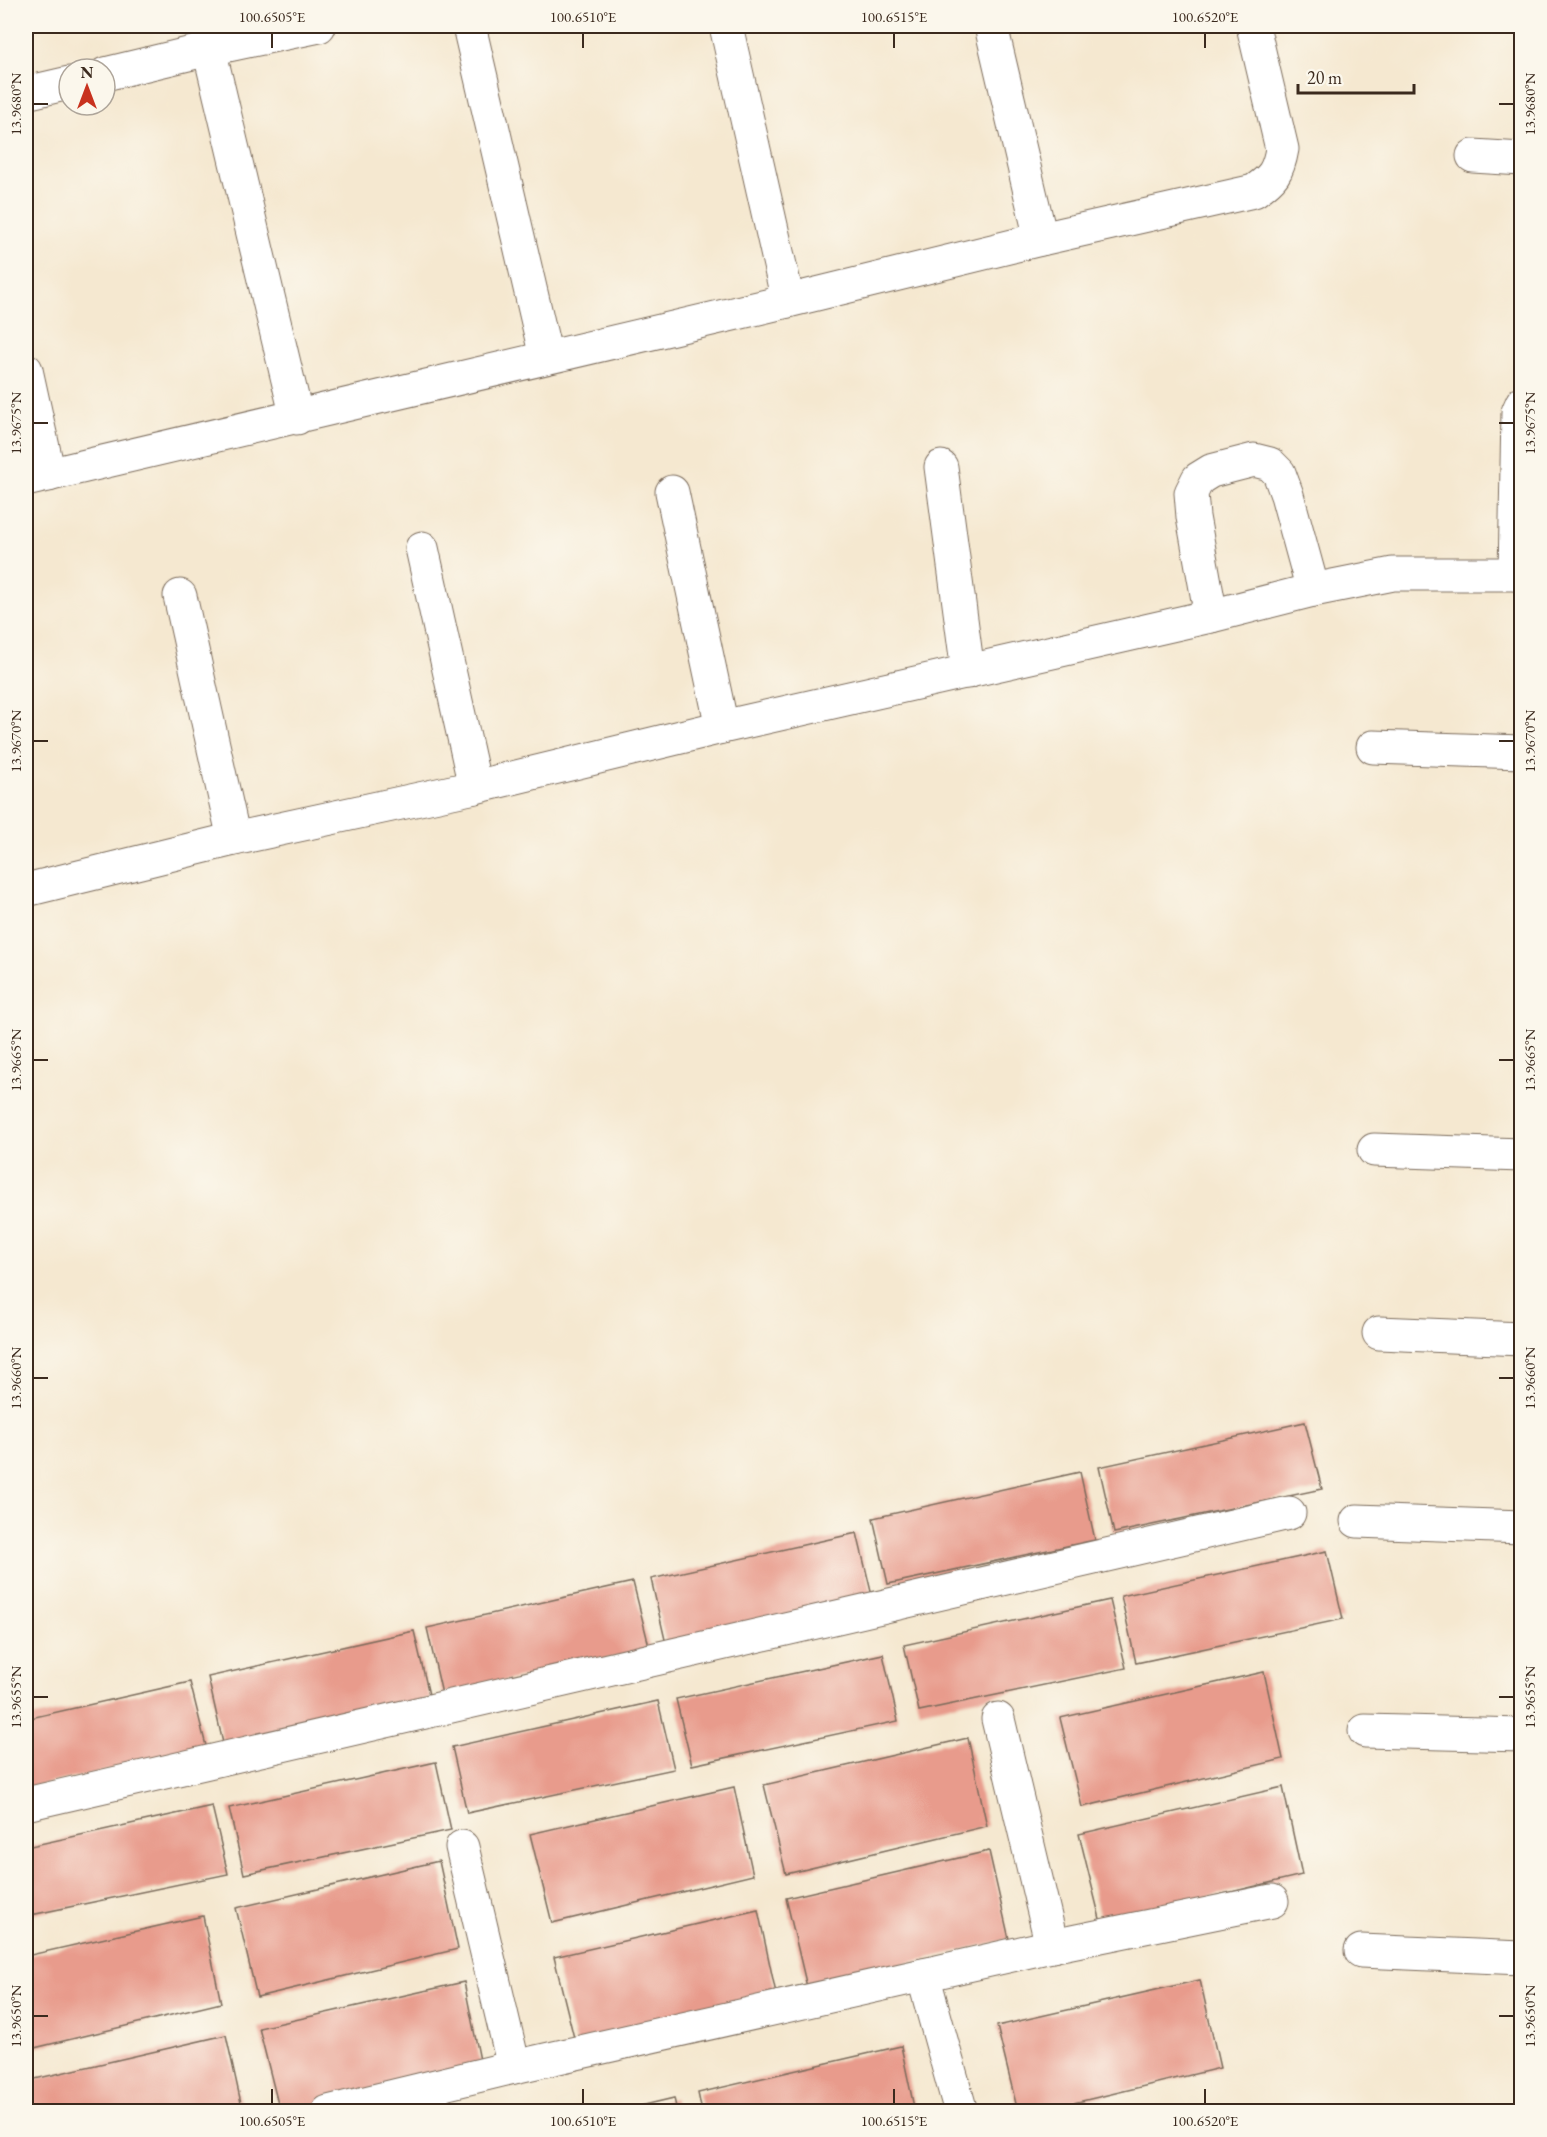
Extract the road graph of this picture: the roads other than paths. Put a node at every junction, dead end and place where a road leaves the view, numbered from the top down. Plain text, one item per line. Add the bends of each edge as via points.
1 (319, 26) edge
2 (469, 26) edge
3 (726, 26) edge
4 (991, 26) edge
5 (1254, 26) edge
6 (209, 49) junction
7 (117, 71) edge
8 (57, 86) edge
9 (26, 93) edge
10 (1473, 156) dead end
11 (1521, 159) edge
12 (1041, 239) junction
13 (788, 301) junction
14 (546, 357) junction
15 (26, 370) edge
16 (1521, 403) edge
17 (297, 418) junction
18 (941, 467) dead end
19 (37, 478) edge
20 (672, 492) dead end
21 (422, 548) dead end
22 (1518, 574) edge
23 (1313, 590) junction
24 (180, 596) dead end
25 (1211, 616) junction
26 (968, 672) junction
27 (722, 727) junction
28 (1373, 747) dead end
29 (1521, 752) edge
30 (475, 787) junction
31 (234, 839) junction
32 (26, 890) edge
33 (1374, 1150) dead end
34 (1521, 1155) edge
35 (1379, 1333) dead end
36 (1521, 1339) edge
37 (1289, 1513) dead end
38 (1357, 1521) dead end
39 (1521, 1527) edge
40 (998, 1719) dead end
41 (1365, 1731) dead end
42 (1521, 1735) edge
43 (26, 1804) edge
44 (462, 1847) dead end
45 (1272, 1901) dead end
46 (1052, 1946) junction
47 (1361, 1951) dead end
48 (1521, 1958) edge
49 (923, 1976) junction
50 (514, 2067) junction
51 (399, 2104) edge
52 (328, 2112) edge
53 (961, 2112) edge

1 - 6 street
2 - 14 street
3 - 13 street
4 - 12 street
5 - 12 street via 1282,149 1279,166 1270,180 1254,191
6 - 7 street
6 - 17 street
8 - 9 street
10 - 11 street
12 - 13 street
13 - 14 street
14 - 17 street
15 - 19 street
16 - 22 street
17 - 19 street
18 - 26 street
20 - 27 street
21 - 30 street
22 - 23 street via 1393,574
23 - 25 street
23 - 25 street via 1279,473 1270,464 1254,460 1211,471 1198,479 1191,494
24 - 31 street
25 - 26 street
26 - 27 street
27 - 30 street
28 - 29 street
30 - 31 street
31 - 32 street
33 - 34 street
35 - 36 street
37 - 43 street
38 - 39 street
40 - 46 street
41 - 42 street
44 - 50 street
45 - 46 street
46 - 49 street
47 - 48 street
49 - 50 street
49 - 53 street
50 - 51 street
51 - 52 street

